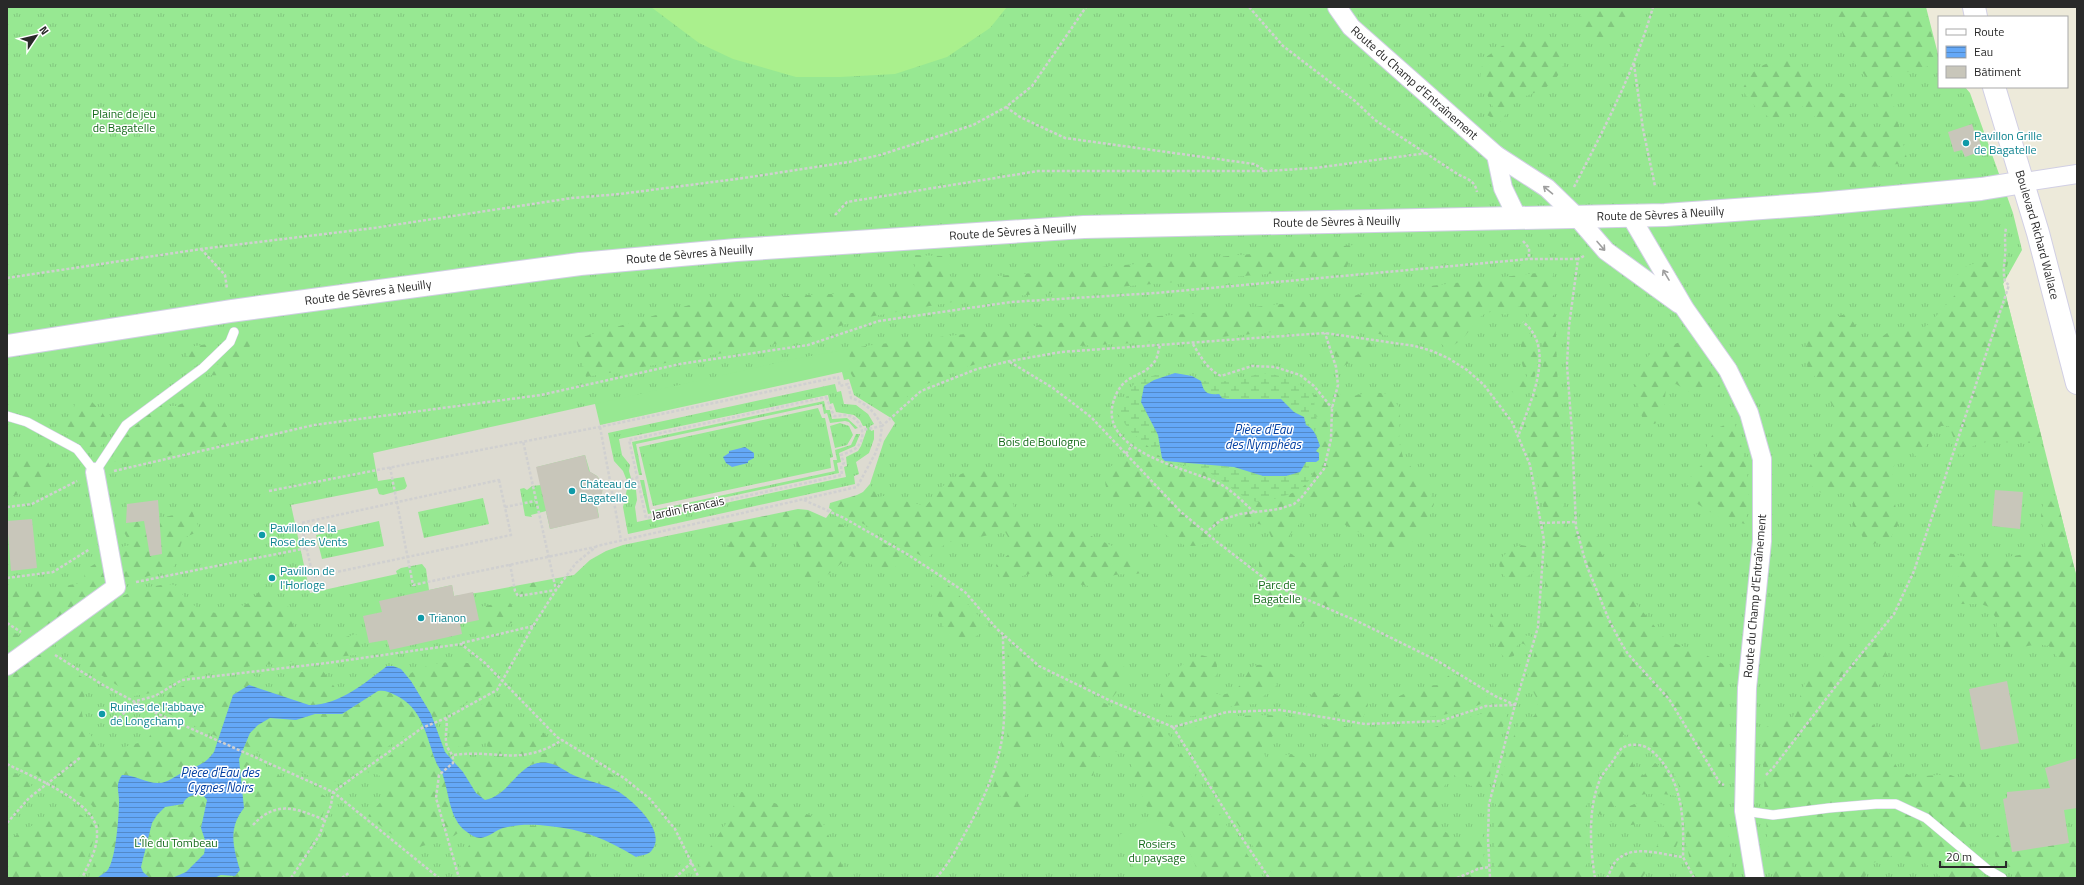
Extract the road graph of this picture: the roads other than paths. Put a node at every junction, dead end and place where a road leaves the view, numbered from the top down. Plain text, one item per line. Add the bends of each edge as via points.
1 (1337, 7) edge
2 (1994, 88) edge
3 (1496, 156) junction
4 (2077, 174) edge
5 (2024, 182) junction
6 (1576, 216) junction
7 (1630, 216) junction
8 (1517, 217) junction
9 (1685, 309) junction
10 (234, 332) dead end
11 (7, 346) edge
12 (2077, 383) edge
13 (7, 416) edge
14 (95, 472) junction
15 (7, 666) edge
16 (1744, 803) junction
17 (1755, 878) edge
18 (2002, 878) edge

1 - 3 street, Route du Champ d'Entraînement via 1351,27
2 - 5 street, Boulevard Richard Wallace
6 -> 3 street, Route du Champ d'Entraînement via 1547,188
3 - 8 street via 1503,188
4 - 5 street
5 - 7 street, Route de Sèvres à Neuilly via 1981,190
5 - 12 street, Boulevard Richard Wallace
6 - 7 street, Route de Sèvres à Neuilly
6 - 8 street, Route de Sèvres à Neuilly
6 -> 9 street, Route du Champ d'Entraînement via 1606,252
9 -> 7 street, Route du Champ d'Entraînement
8 - 11 street, Route de Sèvres à Neuilly via 1084,227 736,250 572,265 231,311
9 - 16 street, Route du Champ d'Entraînement via 1728,370 1749,412 1762,459 1762,541 1747,688
10 - 14 lane via 230,342 203,368 126,425
13 - 14 lane via 27,422 77,449
14 - 15 street via 116,587
16 - 17 street, Route du Champ d'Entraînement
16 - 18 lane via 1773,816 1829,808 1896,804 1926,818 1988,870

